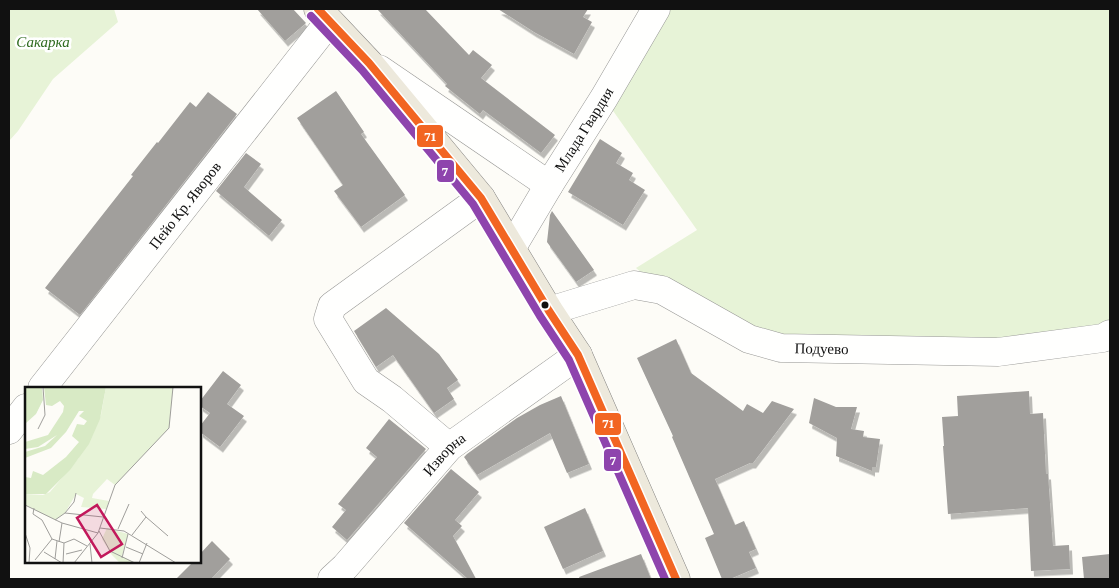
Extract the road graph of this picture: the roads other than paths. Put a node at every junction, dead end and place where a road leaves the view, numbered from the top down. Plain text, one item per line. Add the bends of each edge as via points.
1 (656, 9) edge
2 (323, 15) edge
3 (369, 63) junction
4 (549, 185) junction
5 (481, 198) junction
6 (511, 249) junction
7 (549, 311) junction
8 (1110, 334) edge
9 (578, 355) junction
10 (43, 387) edge
11 (25, 409) edge
12 (9, 430) edge
13 (449, 447) junction
14 (332, 579) edge
15 (676, 579) edge

1 - 4 street, Млада Гвардия
2 - 3 main road
2 - 10 street, Пейо Кр. Яворов
3 - 4 street
3 - 5 main road
4 - 6 street, Млада Гвардия
5 - 6 main road
5 - 13 street via 332,306 328,319 366,382 392,399
6 - 7 main road
7 - 8 street, Подуево via 634,284 662,290 749,339 781,348 998,352 1103,338
7 - 9 main road
9 - 13 street, Изворна
9 - 15 main road
11 - 12 street
13 - 14 street, Изворна

